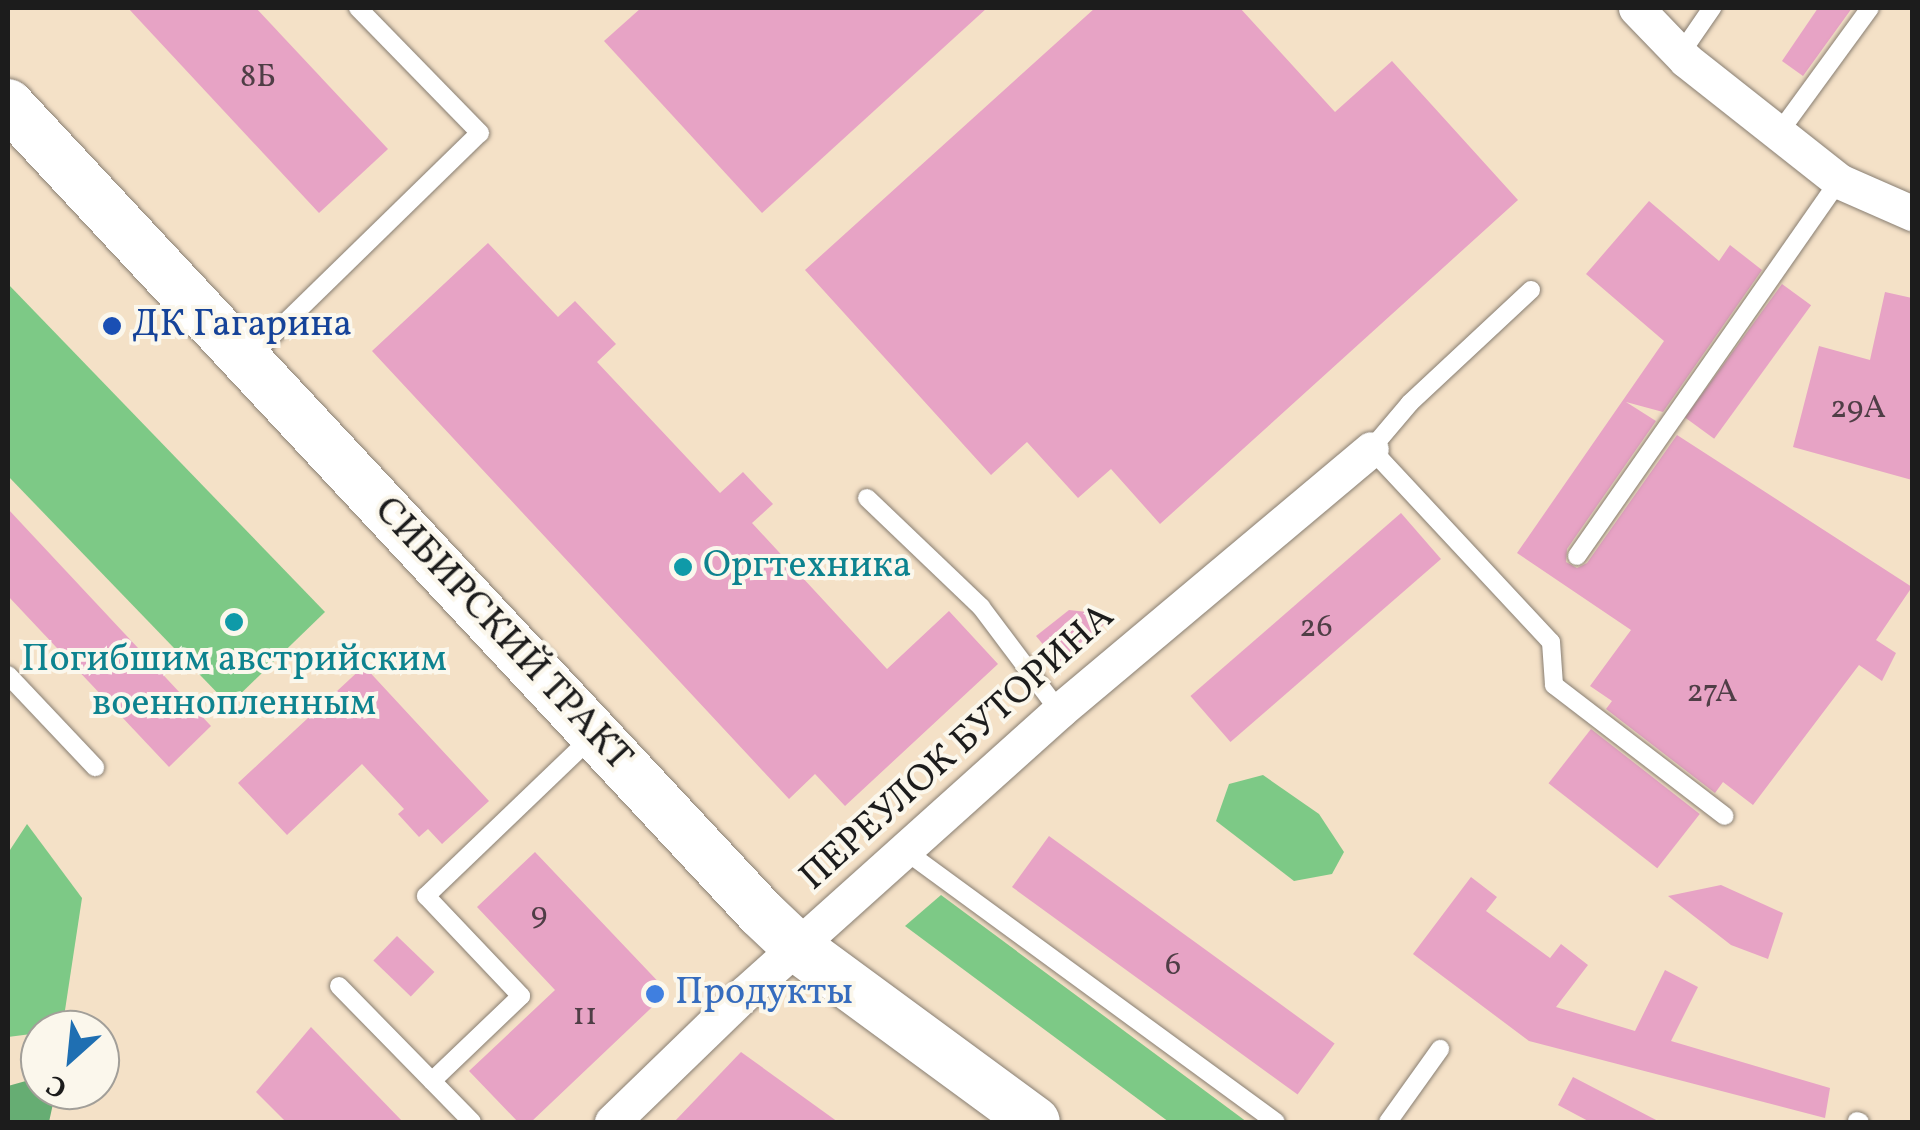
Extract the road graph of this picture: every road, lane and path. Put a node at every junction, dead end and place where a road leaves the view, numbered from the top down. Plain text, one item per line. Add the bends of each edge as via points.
1 (358, 8) edge
2 (1636, 8) edge
3 (1712, 8) edge
4 (1870, 8) edge
5 (1682, 53) junction
6 (8, 104) edge
7 (1778, 134) junction
8 (1838, 182) junction
9 (1912, 213) edge
10 (1532, 290) dead end
11 (247, 360) junction
12 (1371, 449) junction
13 (867, 498) dead end
14 (1577, 556) dead end
15 (8, 675) edge
16 (1059, 711) junction
17 (594, 735) junction
18 (95, 766) dead end
19 (1725, 816) dead end
20 (907, 852) junction
21 (797, 947) junction
22 (340, 986) dead end
23 (1440, 1050) dead end
24 (432, 1081) junction
25 (1026, 1120) edge
26 (472, 1122) edge
27 (612, 1122) edge
28 (1276, 1122) edge
29 (1388, 1122) edge

1 - 11 lane via 480,132
2 - 5 street
3 - 5 lane
4 - 7 lane
5 - 7 street
6 - 11 main road, СИБИРСКИЙ ТРАКТ
7 - 8 street
8 - 9 street
8 - 14 lane
10 - 12 lane via 1410,403
11 - 17 main road, СИБИРСКИЙ ТРАКТ
12 - 16 street, ПЕРЕУЛОК БУТОРИНА
12 - 19 lane via 1551,642 1554,685
13 - 16 lane via 981,607
15 - 18 lane
16 - 20 street, ПЕРЕУЛОК БУТОРИНА
17 - 21 main road, СИБИРСКИЙ ТРАКТ
17 - 24 lane via 426,896 521,996
20 - 21 street, ПЕРЕУЛОК БУТОРИНА
20 - 28 lane
21 - 25 main road, СИБИРСКИЙ ТРАКТ
21 - 27 street, ПЕРЕУЛОК БУТОРИНА
22 - 24 lane
23 - 29 lane
24 - 26 lane

